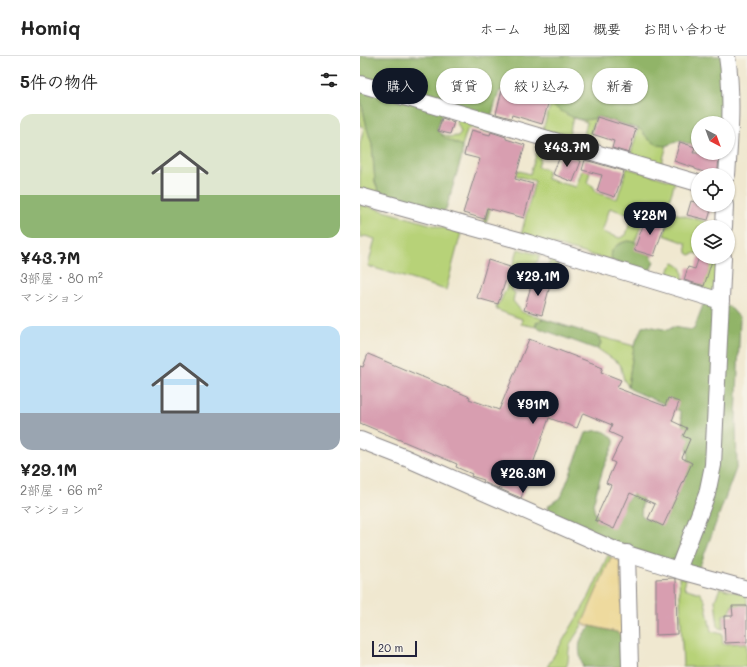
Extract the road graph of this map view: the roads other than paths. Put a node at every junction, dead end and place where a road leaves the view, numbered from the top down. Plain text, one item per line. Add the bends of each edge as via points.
1 (727, 56) edge
2 (360, 84) edge
3 (728, 168) edge
4 (691, 181) edge
5 (360, 196) edge
6 (723, 264) edge
7 (721, 301) junction
8 (360, 440) edge
9 (627, 554) junction
10 (678, 570) junction
11 (747, 589) edge
12 (630, 667) edge

1 - 3 street via 731,131
2 - 4 street
5 - 7 street via 529,243
6 - 7 street
7 - 10 street via 713,465 708,494
8 - 9 street
9 - 10 street
9 - 12 street
10 - 11 street

